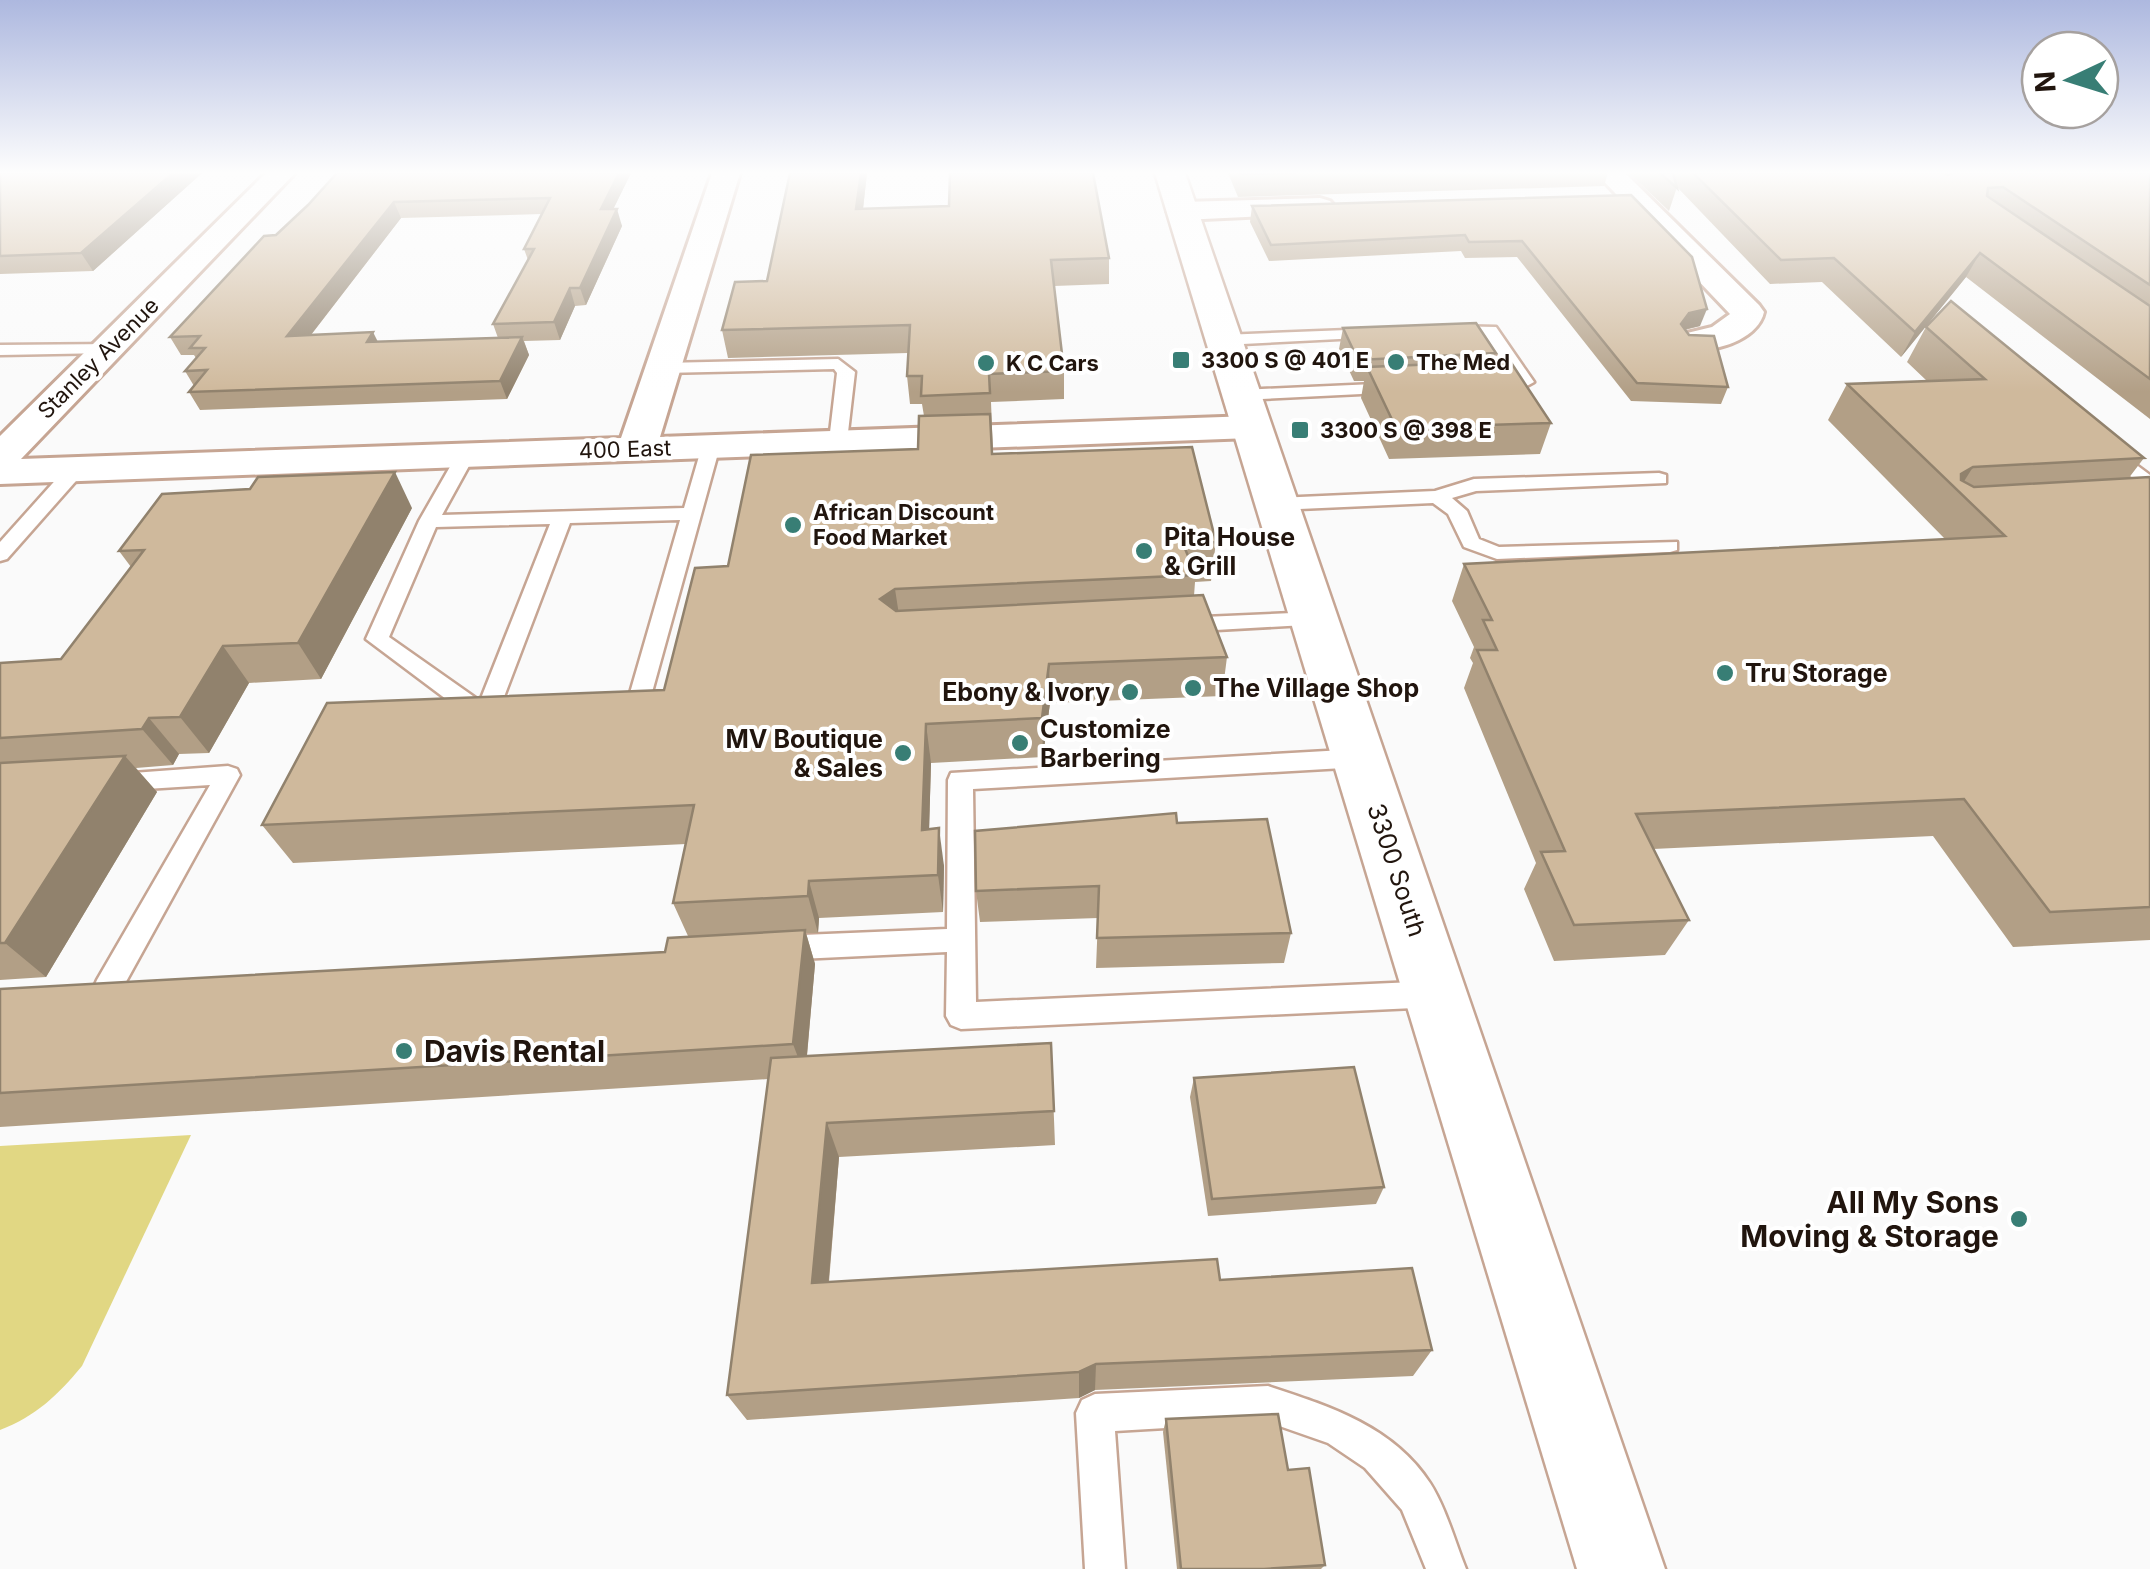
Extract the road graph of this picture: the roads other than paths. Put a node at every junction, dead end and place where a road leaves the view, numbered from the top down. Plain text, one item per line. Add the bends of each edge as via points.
1 (208, 246) edge
2 (702, 246) edge
3 (1193, 246) edge
4 (1682, 246) edge
5 (1432, 332) edge
6 (1393, 333) edge
7 (1224, 340) junction
8 (1695, 341) edge
9 (109, 348) junction
10 (0, 350) edge
11 (663, 368) junction
12 (1468, 385) edge
13 (1411, 388) edge
14 (1246, 411) junction
15 (2090, 435) edge
16 (838, 442) junction
17 (711, 446) junction
18 (636, 448) junction
19 (466, 455) junction
20 (0, 458) edge
21 (76, 469) junction
22 (0, 472) edge
23 (1659, 478) dead end
24 (2150, 486) edge
25 (1437, 497) junction
26 (1277, 504) junction
27 (691, 514) junction
28 (562, 518) junction
29 (429, 522) junction
30 (1670, 546) dead end
31 (0, 555) edge
32 (1315, 619) junction
33 (1159, 626) edge
34 (600, 710) edge
35 (1360, 758) junction
36 (95, 782) edge
37 (960, 940) junction
38 (752, 950) edge
39 (146, 986) edge
40 (107, 989) junction
41 (72, 991) edge
42 (1436, 994) junction
43 (1105, 1569) edge
44 (1446, 1569) edge
45 (1621, 1569) edge

1 - 9 street, Stanley Avenue
2 - 11 street
3 - 7 main road, 3300 South
4 - 8 street via 1747,312 1745,321 1724,334
5 - 12 lane via 1490,330 1525,382
6 - 7 lane
7 - 14 main road, 3300 South
9 - 10 lane
9 - 20 street, Stanley Avenue
11 - 16 lane via 838,364 846,372
11 - 18 street
13 - 14 lane
14 - 16 street, 400 East
14 - 26 main road, 3300 South
15 - 24 lane
16 - 17 street, 400 East
17 - 18 street, 400 East
17 - 27 lane
18 - 19 street, 400 East
19 - 21 street, 400 East
19 - 29 lane
21 - 22 street, 400 East
21 - 31 lane
23 - 25 lane via 1474,486
25 - 26 lane
25 - 30 lane via 1457,511 1472,543 1498,553
26 - 32 main road, 3300 South
27 - 28 lane
27 - 34 lane via 638,708
28 - 29 lane
28 - 29 lane via 495,716 377,639
32 - 33 lane
32 - 35 main road, 3300 South
35 - 37 lane via 960,780
35 - 42 main road, 3300 South
36 - 40 lane via 228,775
37 - 38 lane
37 - 42 lane via 961,1016
39 - 40 lane
40 - 41 lane
42 - 45 main road, 3300 South
43 - 44 lane via 1095,1413 1268,1404 1339,1428 1378,1456 1416,1497

